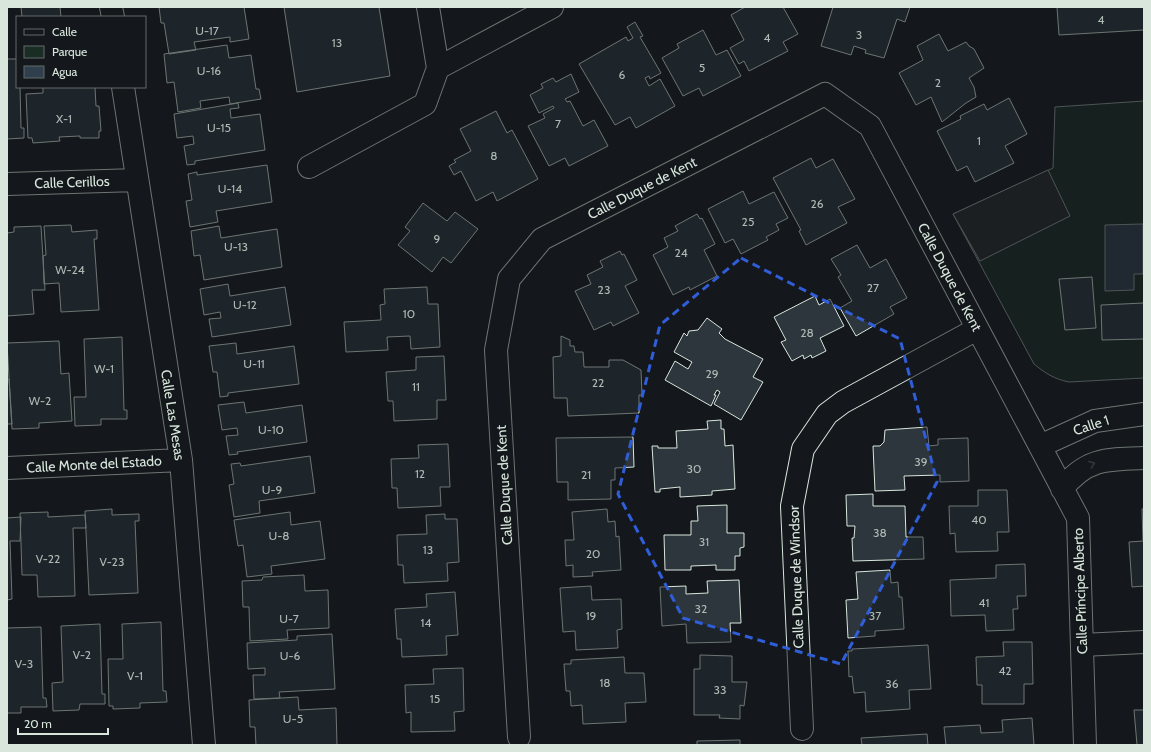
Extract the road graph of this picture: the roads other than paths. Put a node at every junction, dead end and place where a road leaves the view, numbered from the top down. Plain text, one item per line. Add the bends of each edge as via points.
1 (428, 7) edge
2 (552, 7) edge
3 (438, 68) junction
4 (123, 88) edge
5 (308, 167) dead end
6 (137, 180) junction
7 (7, 184) edge
8 (977, 328) junction
9 (1144, 414) edge
10 (1040, 446) junction
11 (1144, 458) edge
12 (181, 460) junction
13 (7, 468) edge
14 (1062, 489) junction
15 (1144, 642) edge
16 (1082, 645) junction
17 (802, 730) dead end
18 (519, 737) dead end
19 (204, 745) edge
20 (1085, 745) edge

1 - 3 street
2 - 3 street
3 - 5 street via 425,104
4 - 6 street, Calle Las Mesas
6 - 7 street, Calle Cerillos
6 - 12 street, Calle Las Mesas
8 - 10 street, Calle Duque de Kent
8 - 17 street, Calle Duque de Windsor via 842,402 827,414 803,449 792,506
8 - 18 street, Calle Duque de Kent via 870,126 825,94 542,239 509,279 496,350
9 - 10 street, Calle 1 via 1095,421
10 - 14 street, Calle Príncipe Alberto
14 -> 11 street via 1072,477 1088,465 1108,459
12 - 13 street, Calle Monte del Estado
12 - 19 street, Calle Las Mesas
14 - 16 street, Calle Príncipe Alberto via 1078,518
15 - 16 street
16 - 20 street, Calle Príncipe Alberto

